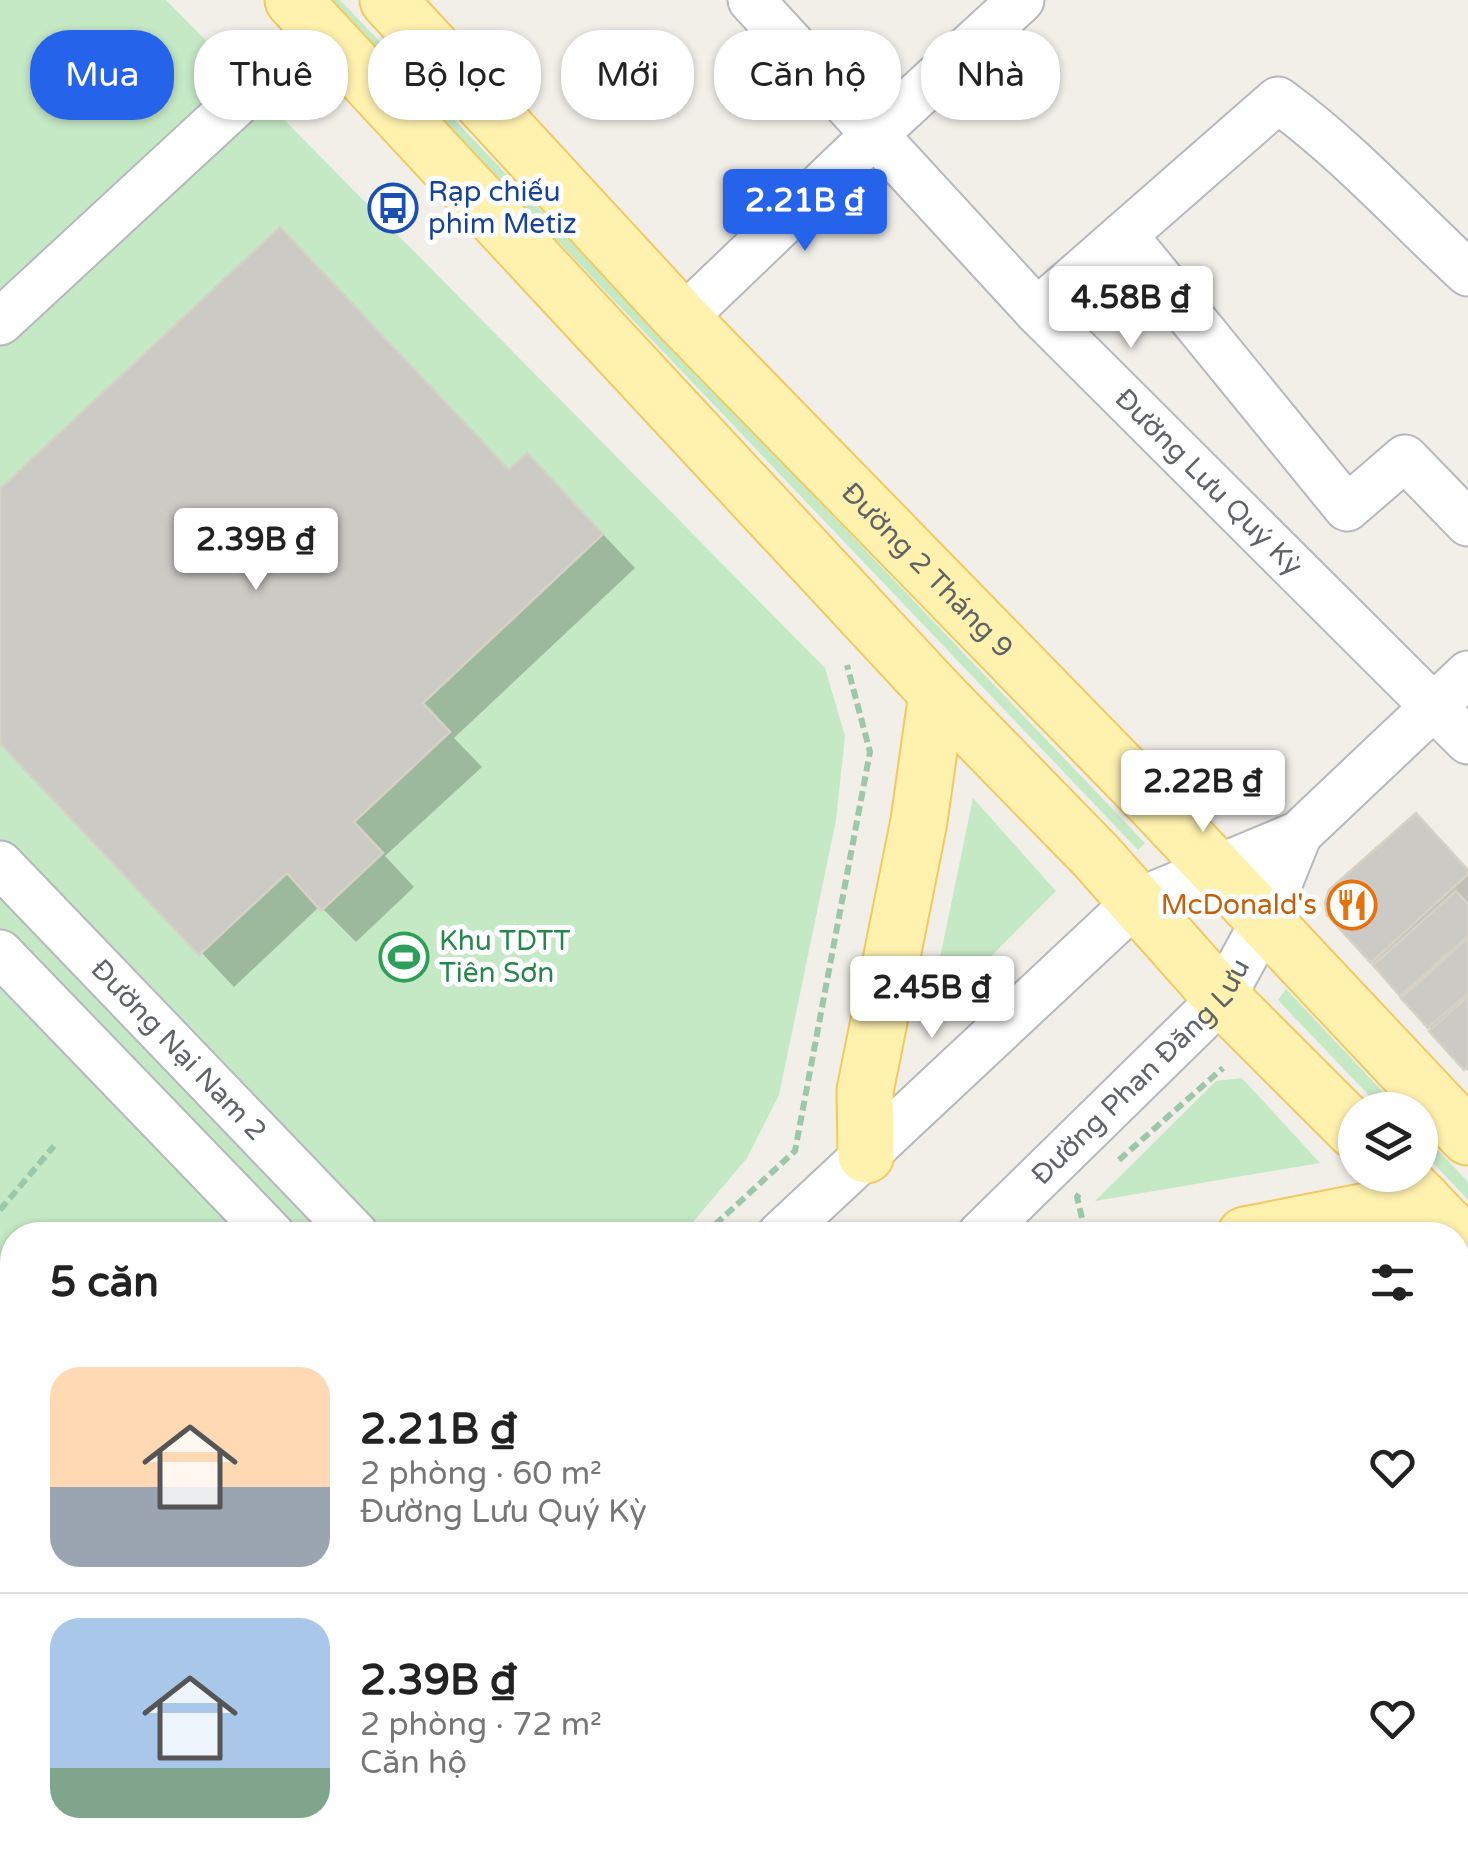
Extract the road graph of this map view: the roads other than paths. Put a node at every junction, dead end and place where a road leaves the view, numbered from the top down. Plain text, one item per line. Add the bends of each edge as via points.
1 (388, 0) edge
2 (751, 0) edge
3 (1017, 1) edge
4 (306, 13) edge
5 (876, 134) junction
6 (1124, 235) junction
7 (1461, 253) edge
8 (1037, 311) junction
9 (682, 320) junction
10 (0, 322) edge
11 (1468, 523) edge
12 (1468, 674) edge
13 (938, 693) junction
14 (1435, 705) junction
15 (1468, 741) edge
16 (1299, 834) junction
17 (0, 864) edge
18 (1216, 870) junction
19 (1136, 902) junction
20 (1264, 921) junction
21 (0, 954) edge
22 (1222, 998) junction
23 (1338, 1115) edge
24 (1468, 1136) edge
25 (866, 1154) junction
26 (1434, 1212) edge
27 (259, 1222) edge
28 (344, 1222) edge
29 (794, 1222) edge
30 (993, 1222) edge
31 (1352, 1222) edge

1 - 9 main road, Đường 2 Tháng 9
2 - 5 street, Đường Lưu Quý Kỳ
3 - 5 street
4 - 10 street
4 - 13 main road
5 - 8 street, Đường Lưu Quý Kỳ
5 - 9 street
6 - 7 street via 1278,100
6 - 8 street
6 - 11 street via 1347,508 1405,458
8 - 14 street, Đường Lưu Quý Kỳ
9 - 18 main road, Đường 2 Tháng 9
12 - 14 street, Đường Phan Đăng Lưu
13 - 19 main road
13 - 25 main road via 865,1090
14 - 15 street, Đường Lưu Quý Kỳ
14 - 16 street, Đường Phan Đăng Lưu
16 - 18 street, Đường Phan Đăng Lưu
16 - 20 street, Đường Phan Đăng Lưu
17 - 28 street, Đường Nại Nam 2
18 - 19 street, Đường Phan Đăng Lưu
18 - 20 main road, Đường 2 Tháng 9
19 - 22 main road
19 - 25 street, Đường Phan Đăng Lưu
20 - 22 street, Đường Phan Đăng Lưu
20 - 24 main road, Đường 2 Tháng 9
21 - 27 street
22 - 23 main road
22 - 30 street, Đường Phan Đăng Lưu
25 - 29 street, Đường Phan Đăng Lưu
26 - 31 main road

